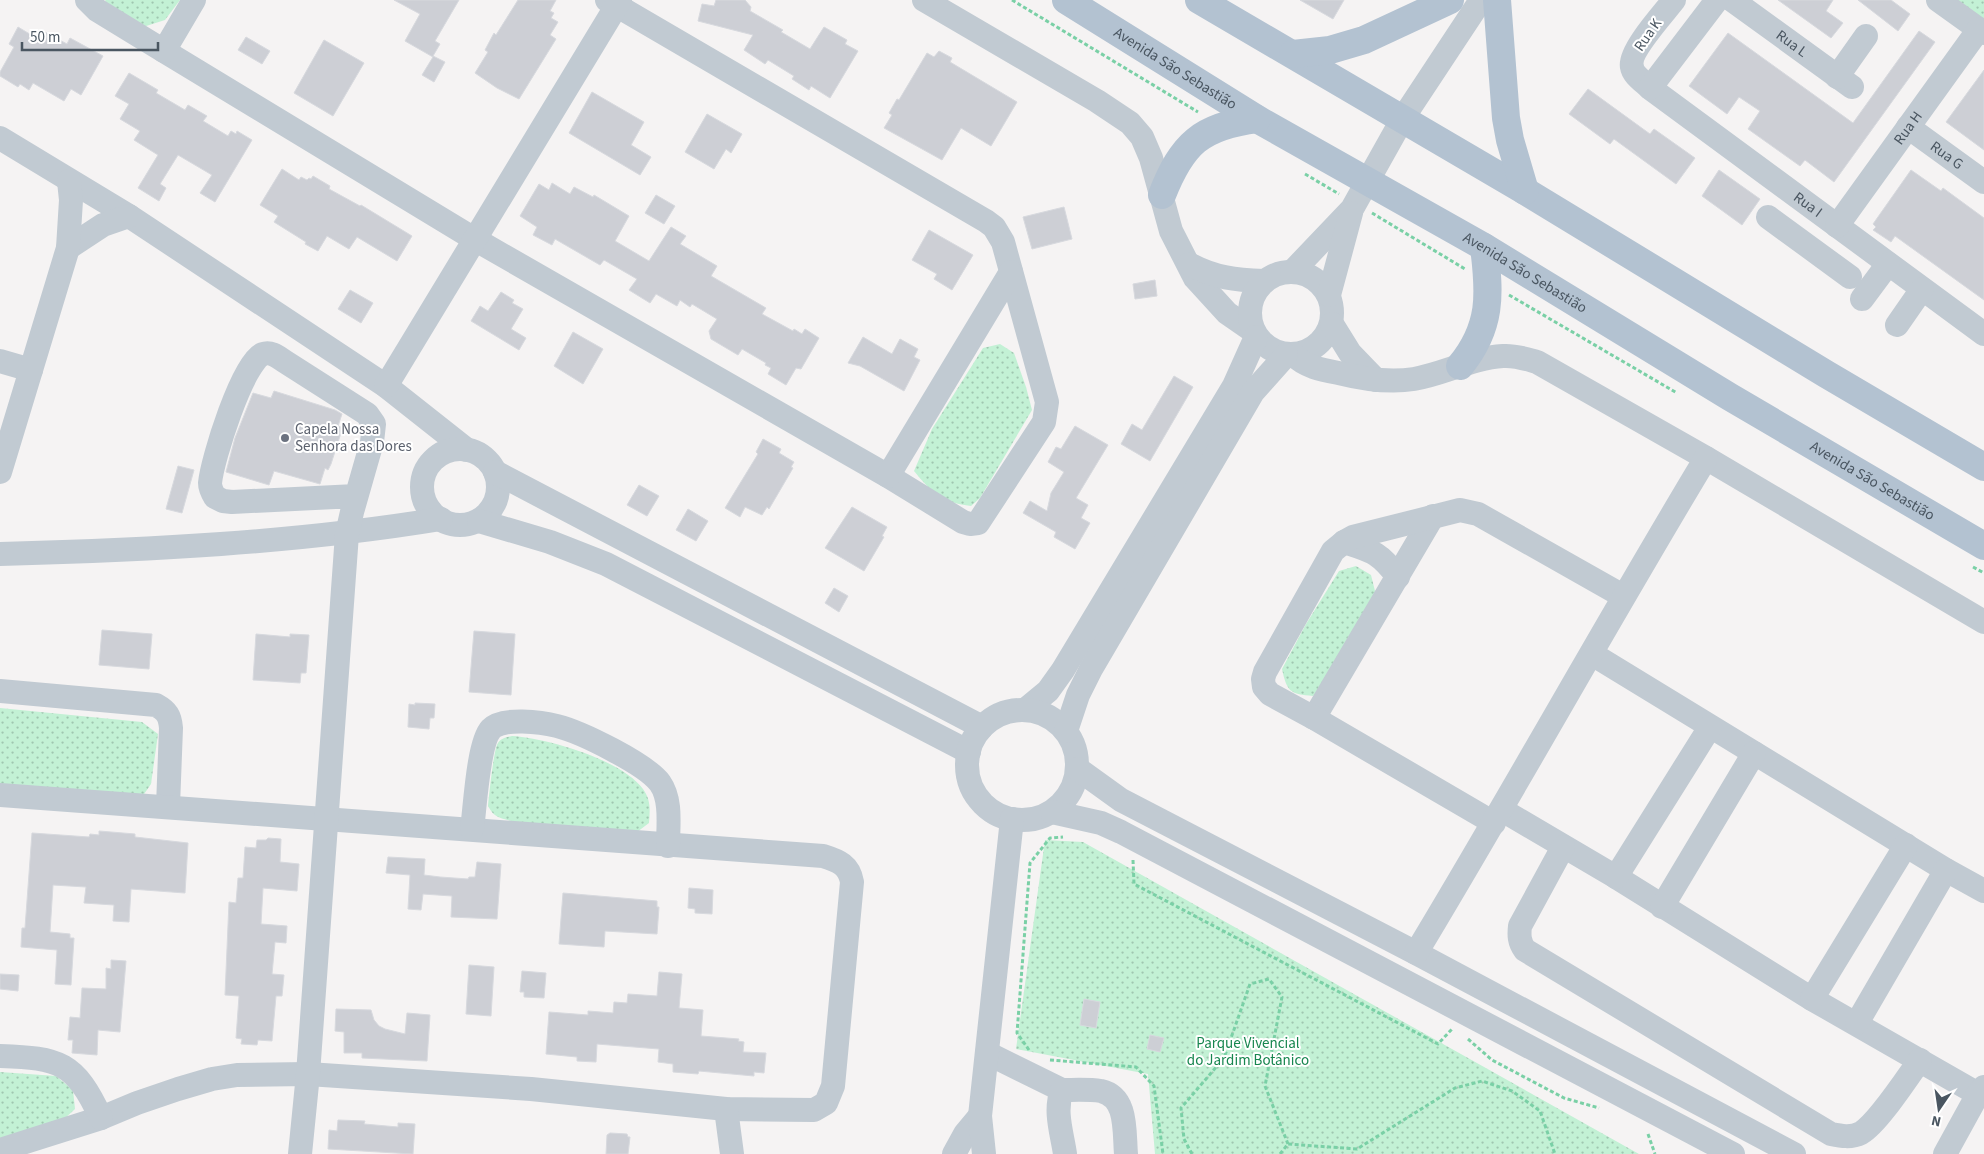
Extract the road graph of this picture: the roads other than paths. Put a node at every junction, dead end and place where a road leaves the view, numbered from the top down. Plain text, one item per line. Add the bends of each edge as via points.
1 (88, 0) edge
2 (194, 0) edge
3 (924, 0) edge
4 (1066, 0) edge
5 (1200, 0) edge
6 (1450, 0) edge
7 (1481, 0) edge
8 (1497, 0) edge
9 (1674, 0) edge
10 (1717, 0) edge
11 (1732, 0) edge
12 (1938, 0) edge
13 (614, 2) edge
14 (1982, 31) edge
15 (1866, 36) dead end
16 (164, 51) junction
17 (1293, 54) junction
18 (1642, 80) junction
19 (1257, 118) junction
20 (1403, 118) junction
21 (1908, 127) junction
22 (0, 138) edge
23 (69, 181) junction
24 (1368, 181) junction
25 (1984, 182) edge
26 (1525, 191) junction
27 (1162, 195) junction
28 (1352, 208) junction
29 (129, 216) junction
30 (1768, 217) dead end
31 (1840, 229) junction
32 (476, 240) junction
33 (1484, 247) junction
34 (68, 248) junction
35 (1824, 258) junction
36 (1189, 264) junction
37 (1888, 264) junction
38 (1011, 272) junction
39 (1292, 272) junction
40 (1850, 277) dead end
41 (1264, 281) junction
42 (1922, 289) junction
43 (1329, 295) junction
44 (1862, 299) dead end
45 (1332, 324) junction
46 (1897, 325) dead end
47 (1255, 334) junction
48 (1984, 334) edge
49 (1290, 355) junction
50 (0, 360) edge
51 (1460, 366) junction
52 (31, 370) junction
53 (1376, 380) junction
54 (386, 386) junction
55 (467, 450) junction
56 (1706, 458) junction
57 (1984, 467) edge
58 (0, 472) edge
59 (495, 472) junction
60 (888, 476) junction
61 (356, 496) junction
62 (1433, 516) junction
63 (441, 520) junction
64 (479, 521) junction
65 (347, 534) junction
66 (1344, 542) junction
67 (1984, 546) edge
68 (0, 554) edge
69 (1398, 577) junction
70 (1623, 596) junction
71 (1984, 622) edge
72 (1592, 654) junction
73 (0, 691) edge
74 (1026, 710) junction
75 (1314, 718) junction
76 (982, 727) junction
77 (1710, 727) junction
78 (1066, 731) junction
79 (968, 752) junction
80 (1754, 753) junction
81 (1078, 769) junction
82 (0, 795) edge
83 (168, 806) junction
84 (1052, 812) junction
85 (1498, 816) junction
86 (325, 818) junction
87 (1012, 819) junction
88 (472, 830) junction
89 (1906, 845) junction
90 (668, 846) junction
91 (1564, 847) junction
92 (1946, 870) junction
93 (1616, 877) junction
94 (1984, 891) edge
95 (1662, 907) junction
96 (1416, 953) junction
97 (1812, 999) junction
98 (1858, 1023) junction
99 (987, 1053) junction
100 (0, 1056) edge
101 (1920, 1060) junction
102 (308, 1074) junction
103 (1062, 1090) junction
104 (1981, 1090) edge
105 (726, 1109) junction
106 (980, 1116) junction
107 (101, 1118) junction
108 (0, 1150) edge
109 (300, 1154) edge
110 (732, 1154) edge
111 (954, 1154) edge
112 (984, 1154) edge
113 (1065, 1154) edge
114 (1126, 1154) edge
115 (1733, 1154) edge
116 (1794, 1154) edge
117 (1945, 1154) edge

1 - 16 street via 97,10
2 - 16 street
3 - 27 street via 1130,123 1142,137
4 - 19 main road, Avenida São Sebastião
5 - 17 main road
6 - 17 main road via 1364,40 1330,50
7 - 20 street
8 - 26 main road via 1506,118
9 - 18 street, Rua K via 1631,61
10 - 18 street
11 - 15 street, Rua L via 1845,82
12 - 14 street
13 - 32 street
13 - 38 street via 986,221 998,233
14 - 21 street, Rua H
16 - 32 street
17 - 20 main road
18 - 31 street, Rua I
19 - 24 main road, Avenida São Sebastião
19 - 27 main road via 1220,126 1196,140 1177,161
20 - 24 street
20 - 26 main road
21 - 25 street, Rua G
21 - 31 street, Rua H
22 - 23 street
23 - 29 street
23 - 34 street
24 - 28 street
24 - 33 main road, Avenida São Sebastião
26 - 57 main road
27 - 36 street via 1171,232
28 - 39 street
28 - 43 street
29 - 34 street via 103,226
29 - 54 street
30 - 35 street
31 - 35 street, Rua H
31 - 37 street, Rua I
32 - 54 street
32 - 60 street
33 - 51 main road via 1488,304 1481,331
33 - 67 main road, Avenida São Sebastião
34 - 52 street
35 - 40 street
36 - 41 street via 1212,276
36 - 47 street via 1208,294
37 - 42 street, Rua I
37 - 44 street
38 - 60 street
38 - 60 street via 1047,402 1044,422 978,523 963,522
39 - 41 street
39 - 43 street via 1315,279
41 - 47 street via 1250,304
42 - 46 street
42 - 48 street, Rua I
43 - 45 street
45 - 49 street via 1319,343 1304,353
45 - 53 street via 1350,353
47 - 49 street via 1274,351
47 - 74 street via 1234,386 1063,670 1048,691
49 - 53 street via 1316,368
49 - 78 street via 1253,392 1100,652 1078,695
50 - 52 street
51 - 53 street via 1415,379
51 - 56 street via 1504,356 1537,362
52 - 58 street
54 - 55 street
55 - 59 street via 488,461
55 - 63 street via 452,450 438,456 428,467 423,481 423,496 430,510
56 - 70 street
56 - 71 street
59 - 64 street via 499,485 497,499 490,512
59 - 76 street
61 - 61 street via 372,442 374,424 368,414 271,353 259,356 244,376 222,438 210,484 215,497 232,502
61 - 65 street
62 - 66 street
62 - 69 street
62 - 70 street via 1460,510 1472,511
63 - 64 street via 466,525
63 - 65 street
64 - 79 street via 550,542 606,564
65 - 68 street via 196,546
65 - 86 street
66 - 69 street via 1378,554
66 - 75 street via 1333,551 1263,680 1264,688 1270,694
69 - 75 street
70 - 72 street
72 - 77 street
72 - 85 street
73 - 83 street via 156,705 165,710 171,728
74 - 76 street via 1010,712
74 - 78 street via 1041,713
75 - 85 street
76 - 79 street
77 - 80 street
77 - 93 street
78 - 81 street via 1075,749
79 - 87 street via 972,787 981,802 995,813
80 - 89 street
80 - 95 street
81 - 84 street via 1074,786 1065,801
81 - 96 street via 1121,800
82 - 83 street
83 - 86 street
84 - 87 street via 1032,819
84 - 115 street via 1101,823 1121,832
85 - 91 street
85 - 96 street
86 - 88 street
86 - 102 street
87 - 99 street
88 - 90 street
88 - 90 street via 485,740 499,723 511,721 557,726 602,744 659,781 666,792
89 - 92 street
89 - 97 street
90 - 105 street via 823,856 844,864 850,872 852,882 833,1086 826,1103 814,1110
91 - 93 street
91 - 101 street via 1520,926 1520,939 1525,950 1831,1134 1845,1137 1860,1134 1871,1125
92 - 94 street
92 - 98 street
93 - 95 street
95 - 97 street
96 - 116 street
97 - 98 street
98 - 101 street
99 - 103 street
99 - 106 street
100 - 107 street via 26,1057 62,1065 85,1087
101 - 104 street
102 - 105 street via 531,1089
102 - 107 street via 237,1075 212,1079
102 - 109 street
103 - 113 street via 1058,1112
103 - 114 street via 1101,1091 1116,1099 1121,1106
104 - 117 street
105 - 110 street
106 - 111 street
106 - 112 street
107 - 108 street

